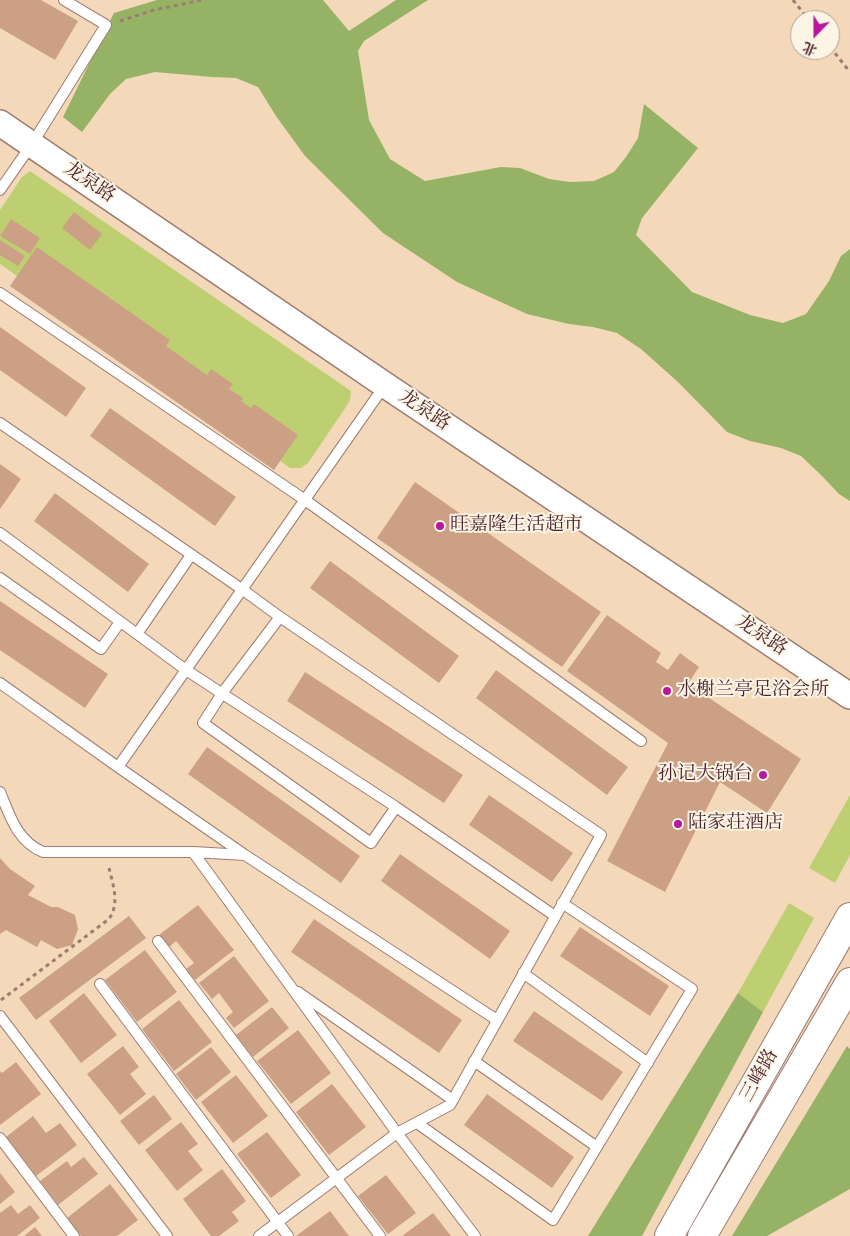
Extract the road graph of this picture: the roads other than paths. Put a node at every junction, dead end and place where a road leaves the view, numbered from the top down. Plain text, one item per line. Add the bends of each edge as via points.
1 (64, 0) edge
2 (0, 123) edge
3 (32, 144) junction
4 (0, 190) edge
5 (0, 294) edge
6 (385, 385) junction
7 (0, 423) edge
8 (305, 500) junction
9 (0, 533) edge
10 (191, 555) junction
11 (0, 578) edge
12 (243, 590) junction
13 (280, 617) junction
14 (120, 622) junction
15 (137, 634) junction
16 (186, 670) junction
17 (0, 682) edge
18 (223, 692) junction
19 (850, 696) edge
20 (641, 741) dead end
21 (118, 767) junction
22 (0, 792) edge
23 (396, 806) junction
24 (193, 852) junction
25 (244, 855) junction
26 (562, 903) junction
27 (555, 916) junction
28 (850, 917) edge
29 (158, 941) dead end
30 (523, 973) junction
31 (850, 982) edge
32 (100, 984) dead end
33 (291, 987) junction
34 (0, 1016) edge
35 (497, 1020) junction
36 (474, 1061) junction
37 (648, 1063) junction
38 (453, 1100) junction
39 (416, 1123) junction
40 (398, 1133) junction
41 (0, 1138) edge
42 (597, 1147) junction
43 (336, 1178) junction
44 (277, 1222) junction
45 (74, 1236) edge
46 (167, 1236) edge
47 (259, 1236) edge
48 (288, 1236) edge
49 (380, 1236) edge
50 (475, 1236) edge
51 (670, 1236) edge
52 (702, 1236) edge

1 - 3 lane via 106,25
2 - 3 street, 龙泉路
3 - 4 lane
3 - 6 street, 龙泉路
5 - 8 lane
6 - 8 lane
6 - 19 street, 龙泉路
7 - 10 lane
8 - 12 lane
8 - 20 lane
9 - 14 lane
10 - 12 lane
10 - 15 lane
11 - 14 lane via 101,650
12 - 13 lane
12 - 16 lane
13 - 18 lane
13 - 26 lane via 601,835
14 - 15 lane
15 - 16 lane
16 - 18 lane
16 - 21 lane
17 - 21 lane
18 - 23 lane
18 - 23 lane via 203,723 371,843
21 - 25 lane
22 - 24 lane via 17,832 33,848 43,852
23 - 27 lane
24 - 25 lane
24 - 33 lane
25 - 35 lane
26 - 27 lane
26 - 37 lane via 692,989
27 - 30 lane
28 - 51 main road, 三峰路
29 - 43 lane
30 - 35 lane
30 - 37 lane
31 - 52 main road, 三峰路
32 - 44 lane
33 - 38 lane
33 - 40 lane
34 - 46 lane
35 - 36 lane
36 - 38 lane
36 - 42 lane
37 - 42 lane
38 - 39 lane via 450,1105
39 - 40 lane
39 - 42 lane via 553,1220
40 - 43 lane
40 - 50 lane
41 - 45 lane
43 - 44 lane
43 - 49 lane
44 - 47 lane
44 - 48 lane

